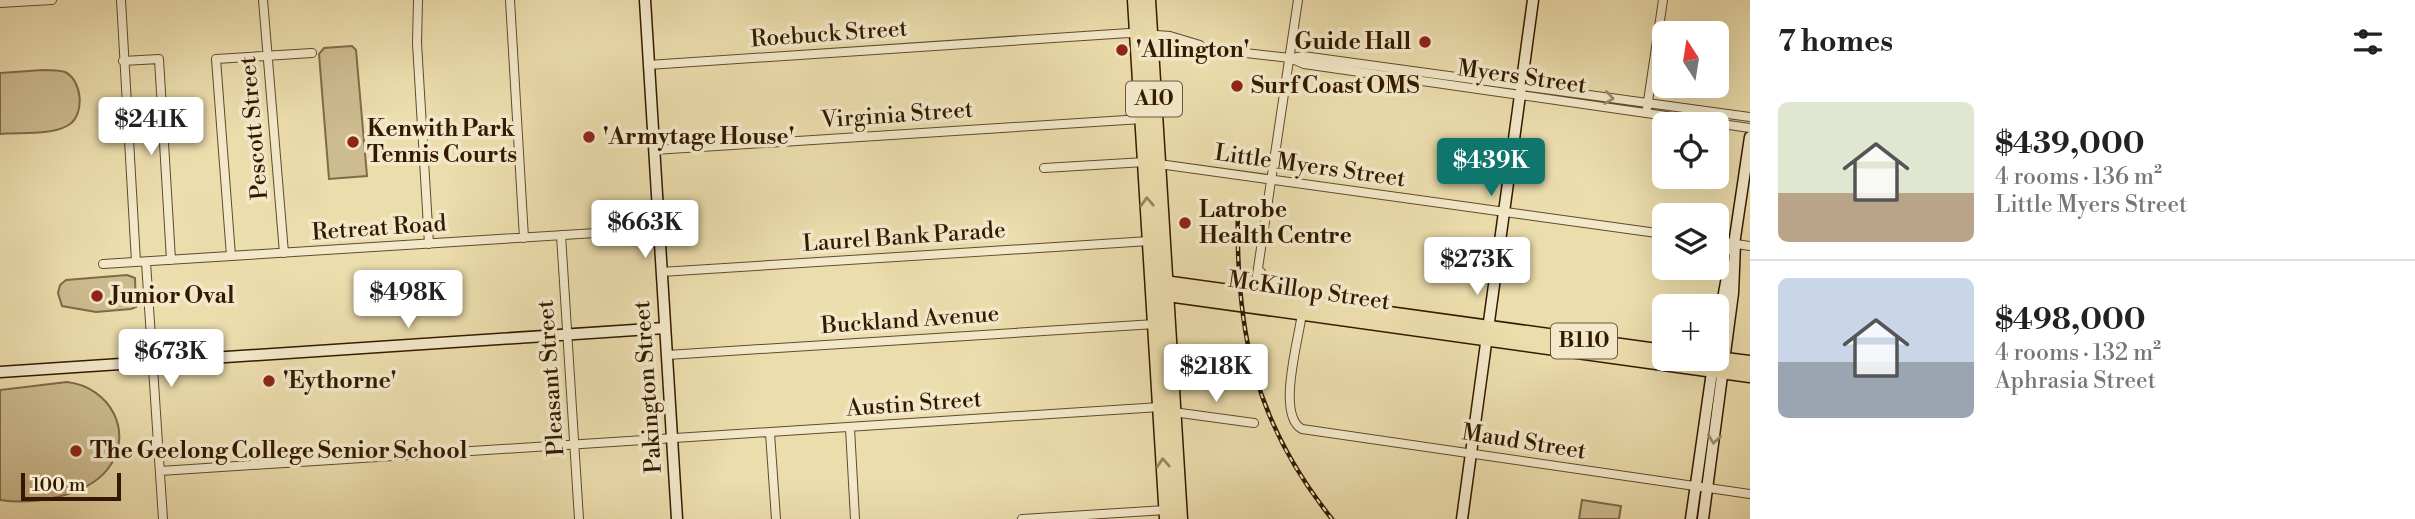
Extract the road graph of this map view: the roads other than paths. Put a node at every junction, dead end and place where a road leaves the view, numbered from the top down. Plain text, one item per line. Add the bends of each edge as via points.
1 (52, 0) edge
2 (121, 0) edge
3 (263, 0) edge
4 (418, 0) edge
5 (510, 0) edge
6 (645, 0) edge
7 (1135, 0) edge
8 (1148, 0) edge
9 (1298, 0) edge
10 (1533, 0) edge
11 (1663, 0) edge
12 (0, 3) edge
13 (1146, 37) junction
14 (312, 53) dead end
15 (267, 54) junction
16 (1290, 58) junction
17 (123, 61) junction
18 (648, 65) junction
19 (1521, 91) junction
20 (1648, 103) junction
21 (1647, 113) junction
22 (1750, 117) edge
23 (1142, 119) junction
24 (1750, 128) edge
25 (1750, 137) edge
26 (654, 150) junction
27 (1152, 163) junction
28 (1044, 168) dead end
29 (1273, 181) junction
30 (1505, 212) junction
31 (659, 229) junction
32 (1652, 232) edge
33 (561, 236) junction
34 (524, 238) junction
35 (1149, 241) junction
36 (1729, 243) edge
37 (429, 244) junction
38 (1735, 244) junction
39 (1750, 246) edge
40 (284, 253) junction
41 (231, 256) junction
42 (171, 260) junction
43 (141, 262) junction
44 (103, 264) dead end
45 (1260, 269) junction
46 (662, 272) junction
47 (1159, 288) junction
48 (1725, 294) edge
49 (1728, 294) edge
50 (1254, 295) junction
51 (1270, 297) junction
52 (1302, 313) junction
53 (1155, 324) junction
54 (665, 328) junction
55 (1488, 333) junction
56 (568, 335) junction
57 (1652, 351) edge
58 (667, 355) junction
59 (1652, 355) edge
60 (153, 362) junction
61 (1750, 363) edge
62 (1729, 364) edge
63 (1729, 368) edge
64 (1717, 371) edge
65 (1717, 371) edge
66 (0, 372) edge
67 (1750, 375) edge
68 (1166, 410) junction
69 (1254, 424) dead end
70 (850, 428) junction
71 (770, 433) junction
72 (672, 439) junction
73 (574, 445) junction
74 (1471, 453) junction
75 (160, 471) junction
76 (1695, 486) junction
77 (1707, 488) junction
78 (1750, 494) edge
79 (1166, 515) edge
80 (163, 519) edge
81 (579, 519) edge
82 (677, 519) edge
83 (776, 519) edge
84 (855, 519) edge
85 (1024, 519) edge
86 (1180, 519) edge
87 (1462, 519) edge
88 (1691, 519) edge
89 (1703, 519) edge

1 - 12 street
2 - 17 street
3 - 15 street, Pescott Street
4 - 37 street
5 - 34 street
6 - 18 street, Pakington Street
7 - 13 highway, A10
8 - 13 highway, A10
9 - 16 street
10 - 19 street
11 - 20 street
13 - 16 street, Myers Street via 1182,38 1206,47
13 - 18 street, Roebuck Street via 1120,34
13 - 23 highway, A10
13 - 27 highway, A10
14 - 15 street
15 - 40 street, Pescott Street
15 - 41 street via 220,57 215,64
16 - 19 street, Myers Street via 1304,64
16 - 29 street
17 - 42 street via 159,59
17 - 43 street
18 - 26 street, Pakington Street
19 -> 20 street, Myers Street
19 - 21 street, Myers Street
19 - 30 street
20 - 21 street
20 - 22 street, Myers Street
21 - 24 street, Myers Street
23 - 26 street, Virginia Street
23 - 27 highway, A10
25 - 38 street
26 - 31 street, Pakington Street
27 - 28 street, Little Myers Street
27 - 29 street, Little Myers Street
35 -> 27 highway, A10
27 - 47 highway, A10
29 - 30 street, Little Myers Street
29 - 45 street
30 - 32 street, Little Myers Street
30 - 55 street
31 - 33 street, Retreat Road
31 - 46 street, Pakington Street
33 - 34 street, Retreat Road
33 - 56 street, Pleasant Street
34 - 37 street, Retreat Road
35 - 46 street, Laurel Bank Parade
35 - 47 highway, A10
36 - 38 street
37 - 40 street, Retreat Road
38 - 39 street
38 - 48 street
38 - 49 street
40 - 41 street, Retreat Road
41 - 42 street, Retreat Road
42 - 43 street, Retreat Road
43 - 44 street, Retreat Road
43 - 60 street
45 - 50 street
45 - 51 street
46 - 54 street, Pakington Street
47 - 50 highway, McKillop Street / B110
47 - 52 highway, McKillop Street / B110
47 - 53 highway, A10
47 - 68 highway, A10
50 - 51 highway, McKillop Street / B110
50 - 52 highway via 1261,302 1297,307
51 - 55 highway, McKillop Street / B110
52 - 55 highway, McKillop Street / B110
52 - 74 street, Maud Street via 1288,403 1294,424 1305,430
53 - 58 street, Buckland Avenue
53 - 68 highway, A10
54 - 56 street
54 - 58 street, Pakington Street
55 - 57 highway, McKillop Street / B110
55 - 59 highway, McKillop Street / B110
55 - 74 street
56 - 60 street
56 - 73 street, Pleasant Street
58 - 72 street, Pakington Street
60 - 66 street
60 - 75 street
61 - 62 highway, McKillop Street / B110
63 - 67 highway, McKillop Street / B110
64 - 76 street
65 -> 77 street
68 - 69 street
68 - 70 street, Austin Street
79 -> 68 highway, A10
68 - 86 highway, A10
70 - 71 street, Austin Street
70 - 84 street
71 - 72 street, Austin Street
71 - 83 street
72 - 73 street, Austin Street
72 - 82 street, Pakington Street
73 - 75 street, Austin Street
73 - 81 street, Pleasant Street
74 - 76 street, Maud Street
74 - 87 street
75 - 80 street
76 - 77 street, Maud Street
76 - 88 street
77 - 78 street, Maud Street
77 - 89 street
79 - 85 street

